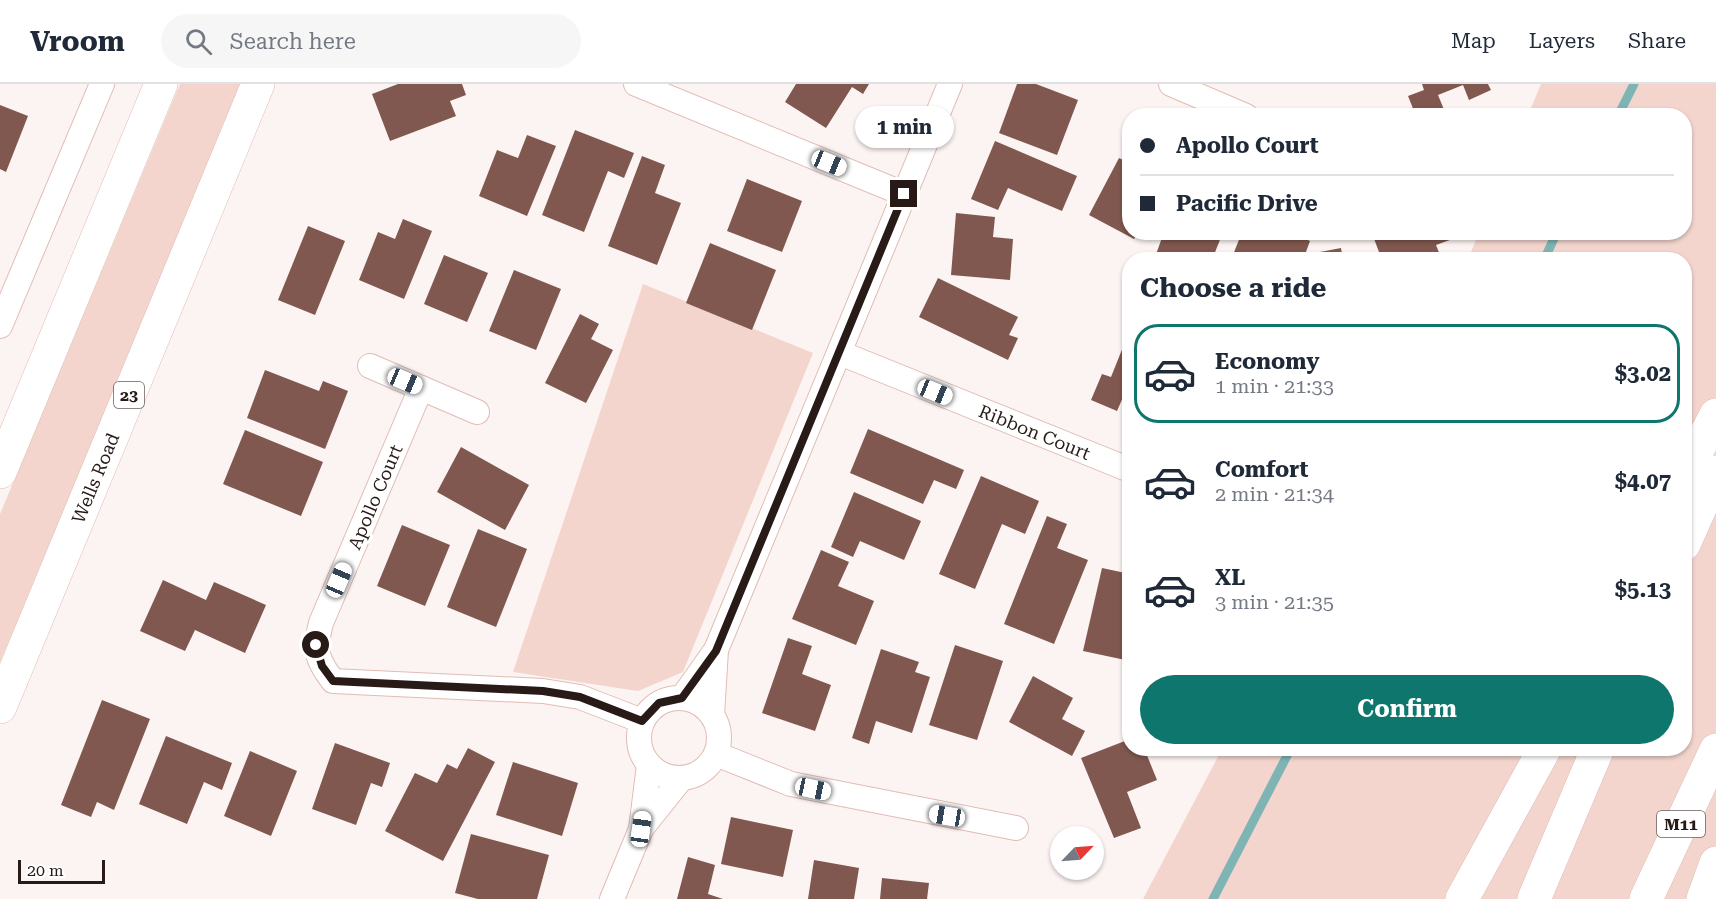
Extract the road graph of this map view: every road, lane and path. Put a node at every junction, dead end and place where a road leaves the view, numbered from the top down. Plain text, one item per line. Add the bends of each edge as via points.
1 (102, 84) edge
2 (161, 84) edge
3 (258, 84) edge
4 (636, 84) edge
5 (950, 84) edge
6 (1171, 84) edge
7 (1227, 108) edge
8 (904, 194) junction
9 (0, 326) edge
10 (840, 353) junction
11 (370, 366) dead end
12 (421, 388) junction
13 (477, 412) dead end
14 (1716, 415) edge
15 (1692, 461) edge
16 (1122, 467) edge
17 (0, 472) edge
18 (1716, 472) edge
19 (1692, 526) edge
20 (716, 651) junction
21 (682, 698) junction
22 (0, 707) edge
23 (712, 715) junction
24 (642, 721) junction
25 (1716, 750) edge
26 (716, 754) junction
27 (1541, 756) edge
28 (1595, 756) edge
29 (649, 765) junction
30 (681, 779) junction
31 (1016, 828) dead end
32 (641, 829) junction
33 (1716, 863) edge
34 (612, 899) edge
35 (1462, 899) edge
36 (1534, 899) edge
37 (1646, 899) edge
38 (1703, 899) edge

1 - 9 street
2 - 17 main road
3 - 22 main road, Wells Road / 23
4 - 8 street
5 - 8 street
6 - 7 street
8 - 10 street
10 - 16 street, Ribbon Court
10 - 20 street
11 - 12 street
12 - 13 street
12 - 24 street, Apollo Court via 321,623 316,645 322,666 333,681 543,691 580,697
14 - 15 main road
18 - 19 main road
20 - 21 street
20 - 23 street
21 - 23 street via 704,706
21 - 24 street via 659,703
23 - 26 street via 719,734
24 - 29 street via 639,744
25 - 37 main road, M11
26 - 30 street via 702,771
26 - 31 street via 791,784
27 - 35 main road
28 - 36 main road
29 - 30 street
29 - 32 street
30 - 32 street
32 - 34 street
33 - 38 main road

